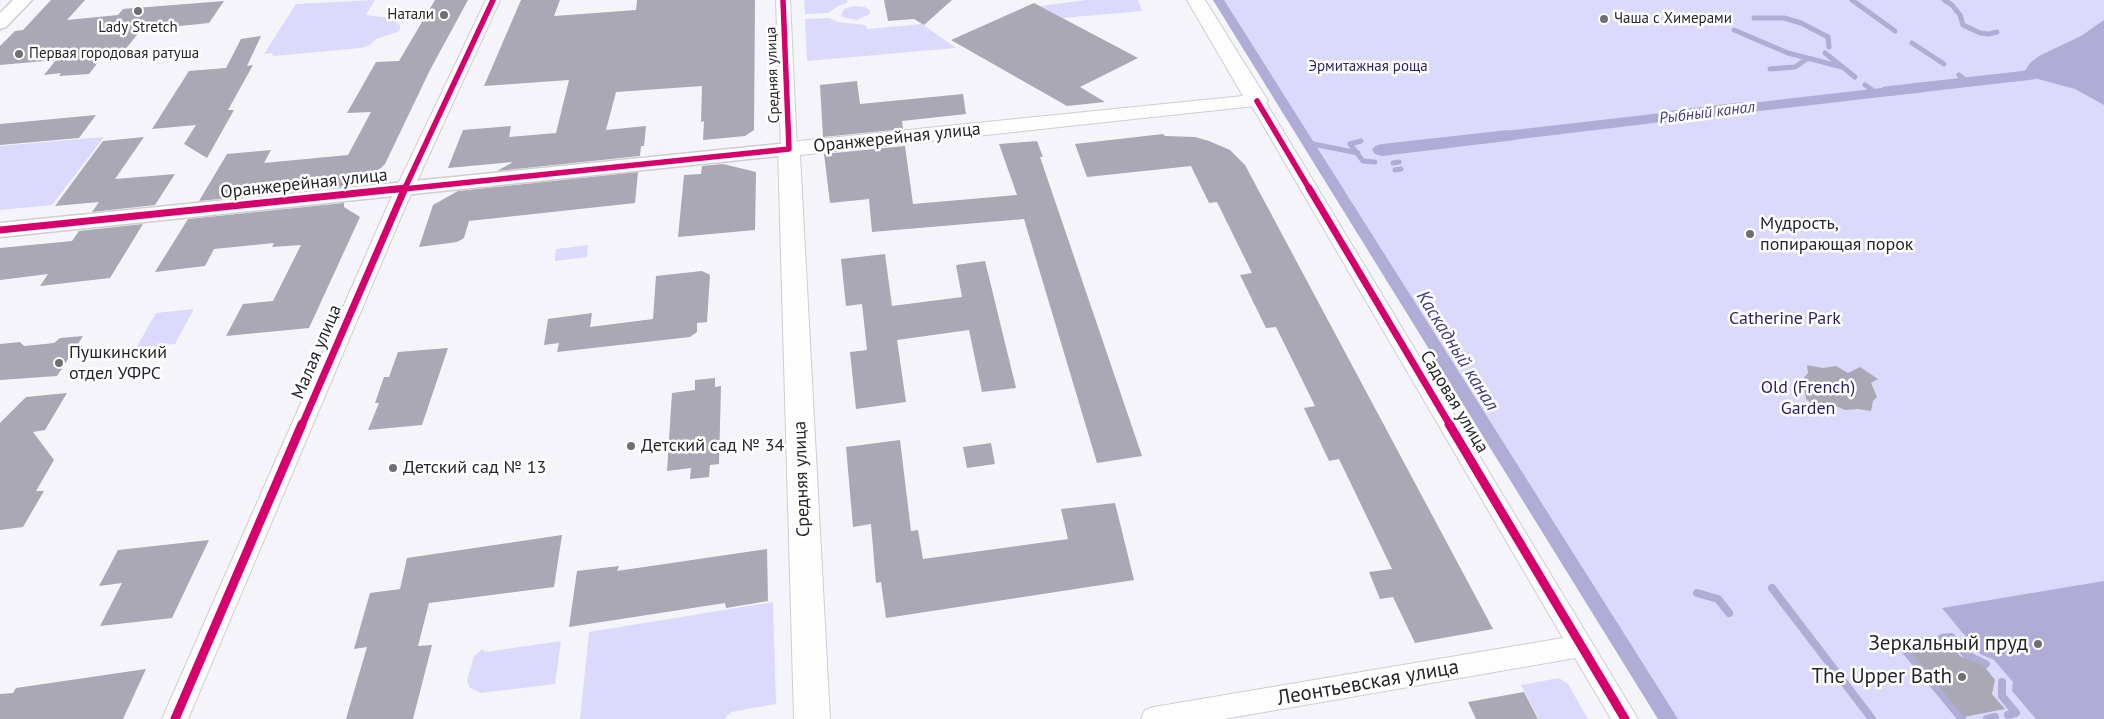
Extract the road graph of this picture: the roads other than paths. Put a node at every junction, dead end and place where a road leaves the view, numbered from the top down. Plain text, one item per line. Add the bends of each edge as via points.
1 (23, 0) edge
2 (493, 0) edge
3 (783, 0) edge
4 (1196, 0) edge
5 (0, 24) edge
6 (1257, 101) junction
7 (789, 149) junction
8 (404, 189) junction
9 (0, 230) edge
10 (1582, 646) junction
11 (175, 719) edge
12 (812, 719) edge
13 (1154, 719) edge
14 (1625, 719) edge

1 - 5 street
2 - 8 street, Малая улица
3 - 7 street, Средняя улица
4 - 6 main road, Садовая улица
6 - 7 main road, Оранжерейная улица
6 - 10 street, Садовая улица
7 - 8 street, Оранжерейная улица
7 - 12 main road, Средняя улица
8 - 9 street, Оранжерейная улица
8 - 11 street, Малая улица
10 - 13 street, Леонтьевская улица
10 - 14 street, Садовая улица

